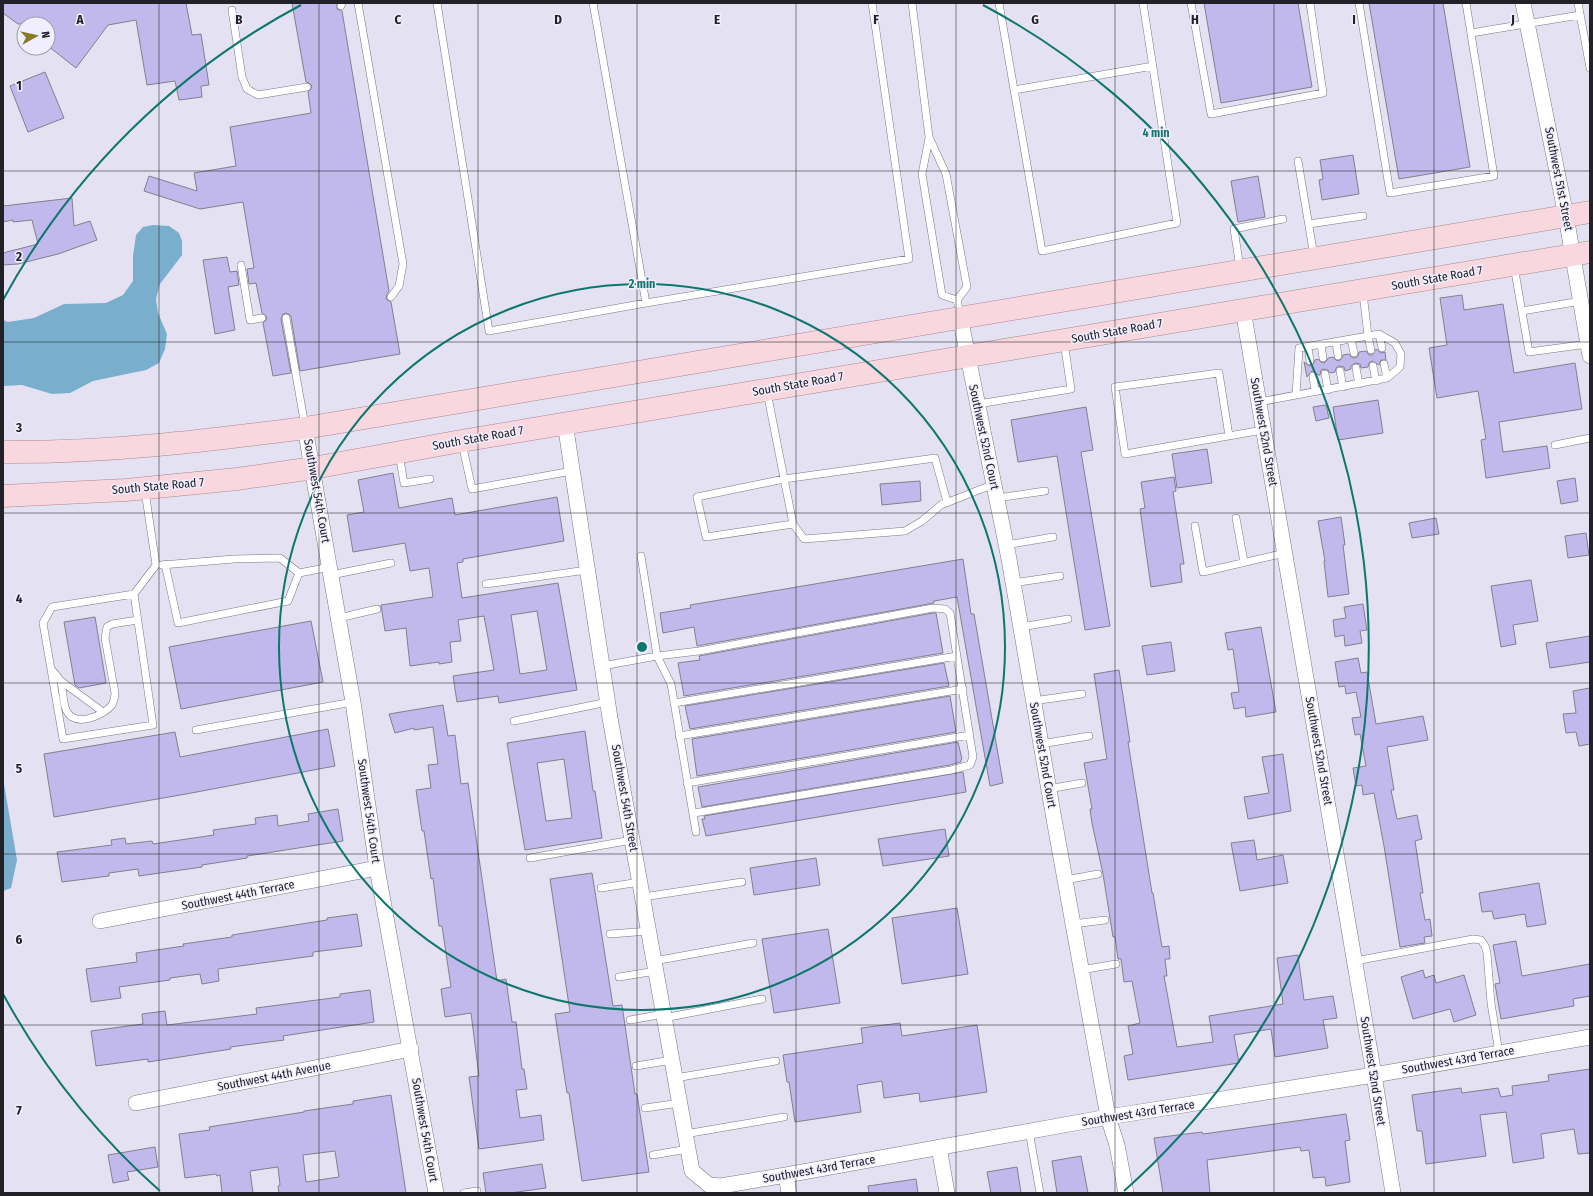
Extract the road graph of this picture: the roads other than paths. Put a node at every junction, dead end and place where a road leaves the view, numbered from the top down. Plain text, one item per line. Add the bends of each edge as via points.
1 (358, 3) edge
2 (437, 3) edge
3 (594, 3) edge
4 (872, 3) edge
5 (912, 3) edge
6 (999, 3) edge
7 (1143, 3) edge
8 (1191, 3) edge
9 (1310, 3) edge
10 (1359, 3) edge
11 (1466, 3) edge
12 (1523, 3) edge
13 (1578, 3) edge
14 (232, 10) dead end
15 (1580, 15) junction
16 (1527, 23) junction
17 (1471, 33) junction
18 (1153, 66) junction
19 (1590, 68) edge
20 (307, 87) dead end
21 (1014, 90) junction
22 (929, 137) junction
23 (1298, 161) dead end
24 (1590, 212) edge
25 (1363, 216) dead end
26 (1566, 216) junction
27 (1283, 219) dead end
28 (1309, 224) junction
29 (1582, 254) edge
30 (1314, 258) junction
31 (241, 265) dead end
32 (1513, 265) junction
33 (1240, 270) junction
34 (1363, 291) junction
35 (391, 297) dead end
36 (1581, 301) junction
37 (646, 303) junction
38 (959, 308) junction
39 (1243, 310) junction
40 (1522, 311) junction
41 (262, 318) dead end
42 (286, 318) dead end
43 (1379, 334) junction
44 (1368, 336) junction
45 (1351, 339) junction
46 (1063, 340) junction
47 (1336, 342) junction
48 (1321, 345) junction
49 (1308, 347) junction
50 (1382, 348) dead end
51 (1371, 350) dead end
52 (1589, 350) edge
53 (1354, 353) dead end
54 (968, 356) junction
55 (1338, 356) dead end
56 (1323, 358) dead end
57 (1310, 361) dead end
58 (1384, 364) dead end
59 (1373, 366) dead end
60 (1356, 368) dead end
61 (1340, 371) dead end
62 (1325, 374) dead end
63 (1313, 376) dead end
64 (1387, 378) junction
65 (1376, 381) junction
66 (1359, 384) junction
67 (1343, 387) junction
68 (766, 390) junction
69 (1328, 390) junction
70 (1315, 392) junction
71 (1296, 395) junction
72 (1259, 402) junction
73 (978, 404) junction
74 (565, 424) junction
75 (305, 428) junction
76 (1263, 430) junction
77 (1229, 436) junction
78 (1590, 438) edge
79 (461, 441) junction
80 (1555, 445) dead end
81 (399, 451) junction
82 (3, 452) edge
83 (313, 468) junction
84 (572, 471) junction
85 (784, 478) junction
86 (430, 479) dead end
87 (145, 488) junction
88 (995, 491) junction
89 (1045, 491) dead end
90 (3, 496) edge
91 (948, 502) junction
92 (1236, 518) dead end
93 (793, 524) junction
94 (1195, 526) dead end
95 (1054, 537) dead end
96 (1006, 545) junction
97 (1285, 553) junction
98 (641, 556) dead end
99 (1244, 562) junction
100 (390, 563) dead end
101 (165, 564) junction
102 (156, 565) junction
103 (587, 570) junction
104 (330, 571) junction
105 (299, 573) junction
106 (1060, 576) dead end
107 (486, 584) dead end
108 (1013, 584) junction
109 (134, 594) junction
110 (378, 609) dead end
111 (339, 618) junction
112 (1068, 619) dead end
113 (138, 620) junction
114 (1021, 627) junction
115 (657, 656) junction
116 (957, 656) junction
117 (602, 666) junction
118 (51, 668) junction
119 (61, 681) junction
120 (963, 689) junction
121 (1082, 694) dead end
122 (1033, 701) junction
123 (353, 702) junction
124 (608, 702) junction
125 (674, 703) junction
126 (103, 712) junction
127 (514, 721) dead end
128 (196, 730) dead end
129 (970, 735) junction
130 (679, 736) junction
131 (1089, 736) dead end
132 (1041, 744) junction
133 (687, 782) junction
134 (1082, 784) dead end
135 (1048, 789) junction
136 (694, 813) junction
137 (696, 832) dead end
138 (632, 840) junction
139 (530, 858) dead end
140 (377, 868) junction
141 (1098, 874) dead end
142 (1065, 880) junction
143 (640, 882) junction
144 (742, 882) dead end
145 (601, 888) dead end
146 (642, 897) junction
147 (1105, 920) dead end
148 (100, 921) dead end
149 (1072, 924) junction
150 (649, 931) junction
151 (610, 934) dead end
152 (753, 943) dead end
153 (1355, 961) junction
154 (1116, 964) dead end
155 (655, 966) junction
156 (1081, 970) junction
157 (619, 977) dead end
158 (762, 999) dead end
159 (664, 1016) junction
160 (630, 1020) dead end
161 (1590, 1037) edge
162 (411, 1049) junction
163 (1499, 1053) junction
164 (672, 1060) junction
165 (776, 1061) dead end
166 (636, 1066) dead end
167 (1374, 1075) junction
168 (675, 1078) junction
169 (136, 1103) dead end
170 (680, 1103) junction
171 (645, 1108) dead end
172 (784, 1117) dead end
173 (1108, 1118) junction
174 (1029, 1132) junction
175 (687, 1142) junction
176 (939, 1147) junction
177 (653, 1155) dead end
178 (692, 1171) joint
179 (786, 1176) junction
180 (476, 1191) dead end
181 (436, 1193) edge
182 (464, 1193) edge
183 (789, 1193) edge
184 (947, 1193) edge
185 (1040, 1193) edge
186 (1126, 1193) edge
187 (1393, 1193) edge

1 - 35 lane via 403,264 399,286
2 - 37 lane via 489,331
3 - 37 lane
4 - 37 lane via 910,259
5 - 22 lane
6 - 21 lane
7 - 18 lane
8 - 9 lane via 1211,114 1323,93
10 - 17 lane via 1390,193 1494,176
11 - 17 lane
12 - 16 street, Southwest 51st Street
13 - 15 lane
14 - 20 lane via 242,77 247,89 258,95
15 - 16 lane
15 - 19 lane
16 - 17 lane
16 - 26 street, Southwest 51st Street
18 - 21 lane
18 - 21 lane via 1177,223 1042,251
22 - 38 lane via 946,174 967,287
22 - 38 lane via 922,174 942,295
23 - 28 lane
24 - 26 main road
25 - 28 lane
26 - 29 street, Southwest 51st Street
26 - 30 main road
27 - 33 lane via 1234,229
28 - 30 lane
29 - 32 main road, South State Road 7
29 - 36 street, Southwest 51st Street
30 - 33 main road
31 - 41 lane via 250,320
32 - 34 main road, South State Road 7
32 - 40 lane
33 - 38 main road
34 - 39 main road, South State Road 7
34 - 44 lane
36 - 40 lane
36 - 52 street, Southwest 51st Street
38 - 54 street, Southwest 52nd Court
38 - 75 main road
39 - 46 main road, South State Road 7
39 - 72 street, Southwest 52nd Street
40 - 52 lane via 1529,352
42 - 75 lane
43 - 44 lane
43 - 50 lane
43 - 64 lane via 1395,343 1401,354 1400,367
44 - 45 lane
44 - 51 lane
45 - 47 lane
45 - 53 lane
46 - 54 main road, South State Road 7
46 - 73 lane via 1072,388
47 - 48 lane
47 - 55 lane
48 - 49 lane
48 - 56 lane
49 - 57 lane
49 - 71 lane via 1299,348
54 - 68 main road, South State Road 7
54 - 73 street, Southwest 52nd Court
58 - 64 lane
59 - 65 lane
60 - 66 lane
61 - 67 lane
62 - 69 lane
63 - 70 lane
64 - 65 lane
65 - 66 lane
66 - 67 lane
67 - 69 lane
68 - 74 main road, South State Road 7
68 - 85 lane
69 - 70 lane
70 - 71 lane
71 - 72 lane
72 - 76 street, Southwest 52nd Street
73 - 88 street, Southwest 52nd Court
74 - 79 main road, South State Road 7
74 - 84 street, Southwest 54th Street
75 - 82 main road via 219,440 122,448
75 - 83 street, Southwest 54th Court
76 - 77 lane
76 - 97 street, Southwest 52nd Street
77 - 77 lane via 1125,454 1115,387 1219,373
78 - 80 lane
79 - 81 main road, South State Road 7
79 - 84 lane via 472,489
81 - 83 main road, South State Road 7
81 - 86 lane via 404,483
83 - 87 main road, South State Road 7
83 - 104 street, Southwest 54th Court
84 - 103 street, Southwest 54th Street
85 - 91 lane via 935,458
85 - 93 lane
85 - 93 lane via 697,497 706,537
87 - 90 main road, South State Road 7
87 - 102 lane
88 - 89 lane
88 - 91 lane
88 - 96 street, Southwest 52nd Court
91 - 93 lane via 905,530 804,539
92 - 99 lane
94 - 99 lane via 1203,572
95 - 96 lane
96 - 108 street, Southwest 52nd Court
97 - 99 lane
97 - 153 street, Southwest 52nd Street
98 - 115 lane
100 - 104 lane
101 - 102 lane
101 - 105 lane via 280,558
101 - 105 lane via 178,623 288,601
102 - 109 lane
103 - 107 lane
103 - 117 street, Southwest 54th Street
104 - 105 lane
104 - 111 street, Southwest 54th Court
106 - 108 lane
108 - 114 street, Southwest 52nd Court
109 - 113 lane
109 - 118 lane via 52,607 43,623
110 - 111 lane
111 - 123 street, Southwest 54th Court
112 - 114 lane
113 - 118 lane via 153,726 63,739
113 - 126 lane via 107,627 105,638 115,693 111,706
114 - 122 street, Southwest 52nd Court
115 - 116 lane via 699,651 933,608 945,609 950,613
115 - 117 lane
115 - 125 lane via 670,684
116 - 120 lane
116 - 125 lane
117 - 124 street, Southwest 54th Street
118 - 119 lane
119 - 126 lane
119 - 126 lane via 66,711 72,718 95,717
120 - 129 lane
120 - 130 lane
121 - 122 lane
122 - 132 street, Southwest 52nd Court
123 - 128 lane
123 - 140 street, Southwest 54th Court
124 - 127 lane
124 - 138 street, Southwest 54th Street
125 - 130 lane
129 - 133 lane
129 - 136 lane via 973,757 970,765
130 - 133 lane
131 - 132 lane
132 - 135 street, Southwest 52nd Court
133 - 136 lane
134 - 135 lane
135 - 142 street, Southwest 52nd Court
136 - 137 lane
138 - 139 lane
138 - 143 street, Southwest 54th Street
140 - 148 street, Southwest 44th Terrace
140 - 162 street, Southwest 54th Court
141 - 142 lane
142 - 149 street, Southwest 52nd Court
143 - 145 lane
143 - 146 street, Southwest 54th Street
144 - 146 lane
146 - 150 street, Southwest 54th Street
147 - 149 lane
149 - 156 street, Southwest 52nd Court
150 - 151 lane
150 - 155 street, Southwest 54th Street
152 - 155 lane
153 - 163 lane via 1473,939 1481,940 1487,953
153 - 167 street, Southwest 52nd Street
154 - 156 lane
155 - 157 lane
155 - 159 street, Southwest 54th Street
156 - 173 street, Southwest 52nd Court
158 - 159 lane
159 - 160 lane
159 - 164 street, Southwest 54th Street
161 - 163 street, Southwest 43rd Terrace
162 - 169 street, Southwest 44th Avenue
162 - 181 street, Southwest 54th Court
163 - 167 street, Southwest 43rd Terrace
164 - 166 lane
164 - 168 street, Southwest 54th Street
165 - 168 lane
167 - 173 street, Southwest 43rd Terrace
167 - 187 street, Southwest 52nd Street
168 - 170 street, Southwest 54th Street
170 - 171 lane
170 - 175 street, Southwest 54th Street
172 - 175 lane
173 - 174 street, Southwest 43rd Terrace
173 - 186 street, Southwest 52nd Court via 1117,1145
174 - 176 street, Southwest 43rd Terrace
174 - 185 lane
175 - 177 lane
175 - 178 street, Southwest 54th Street
176 - 179 street, Southwest 43rd Terrace
176 - 184 street
178 - 179 street, Southwest 43rd Terrace via 709,1184 721,1186
179 - 183 street
180 - 182 lane

